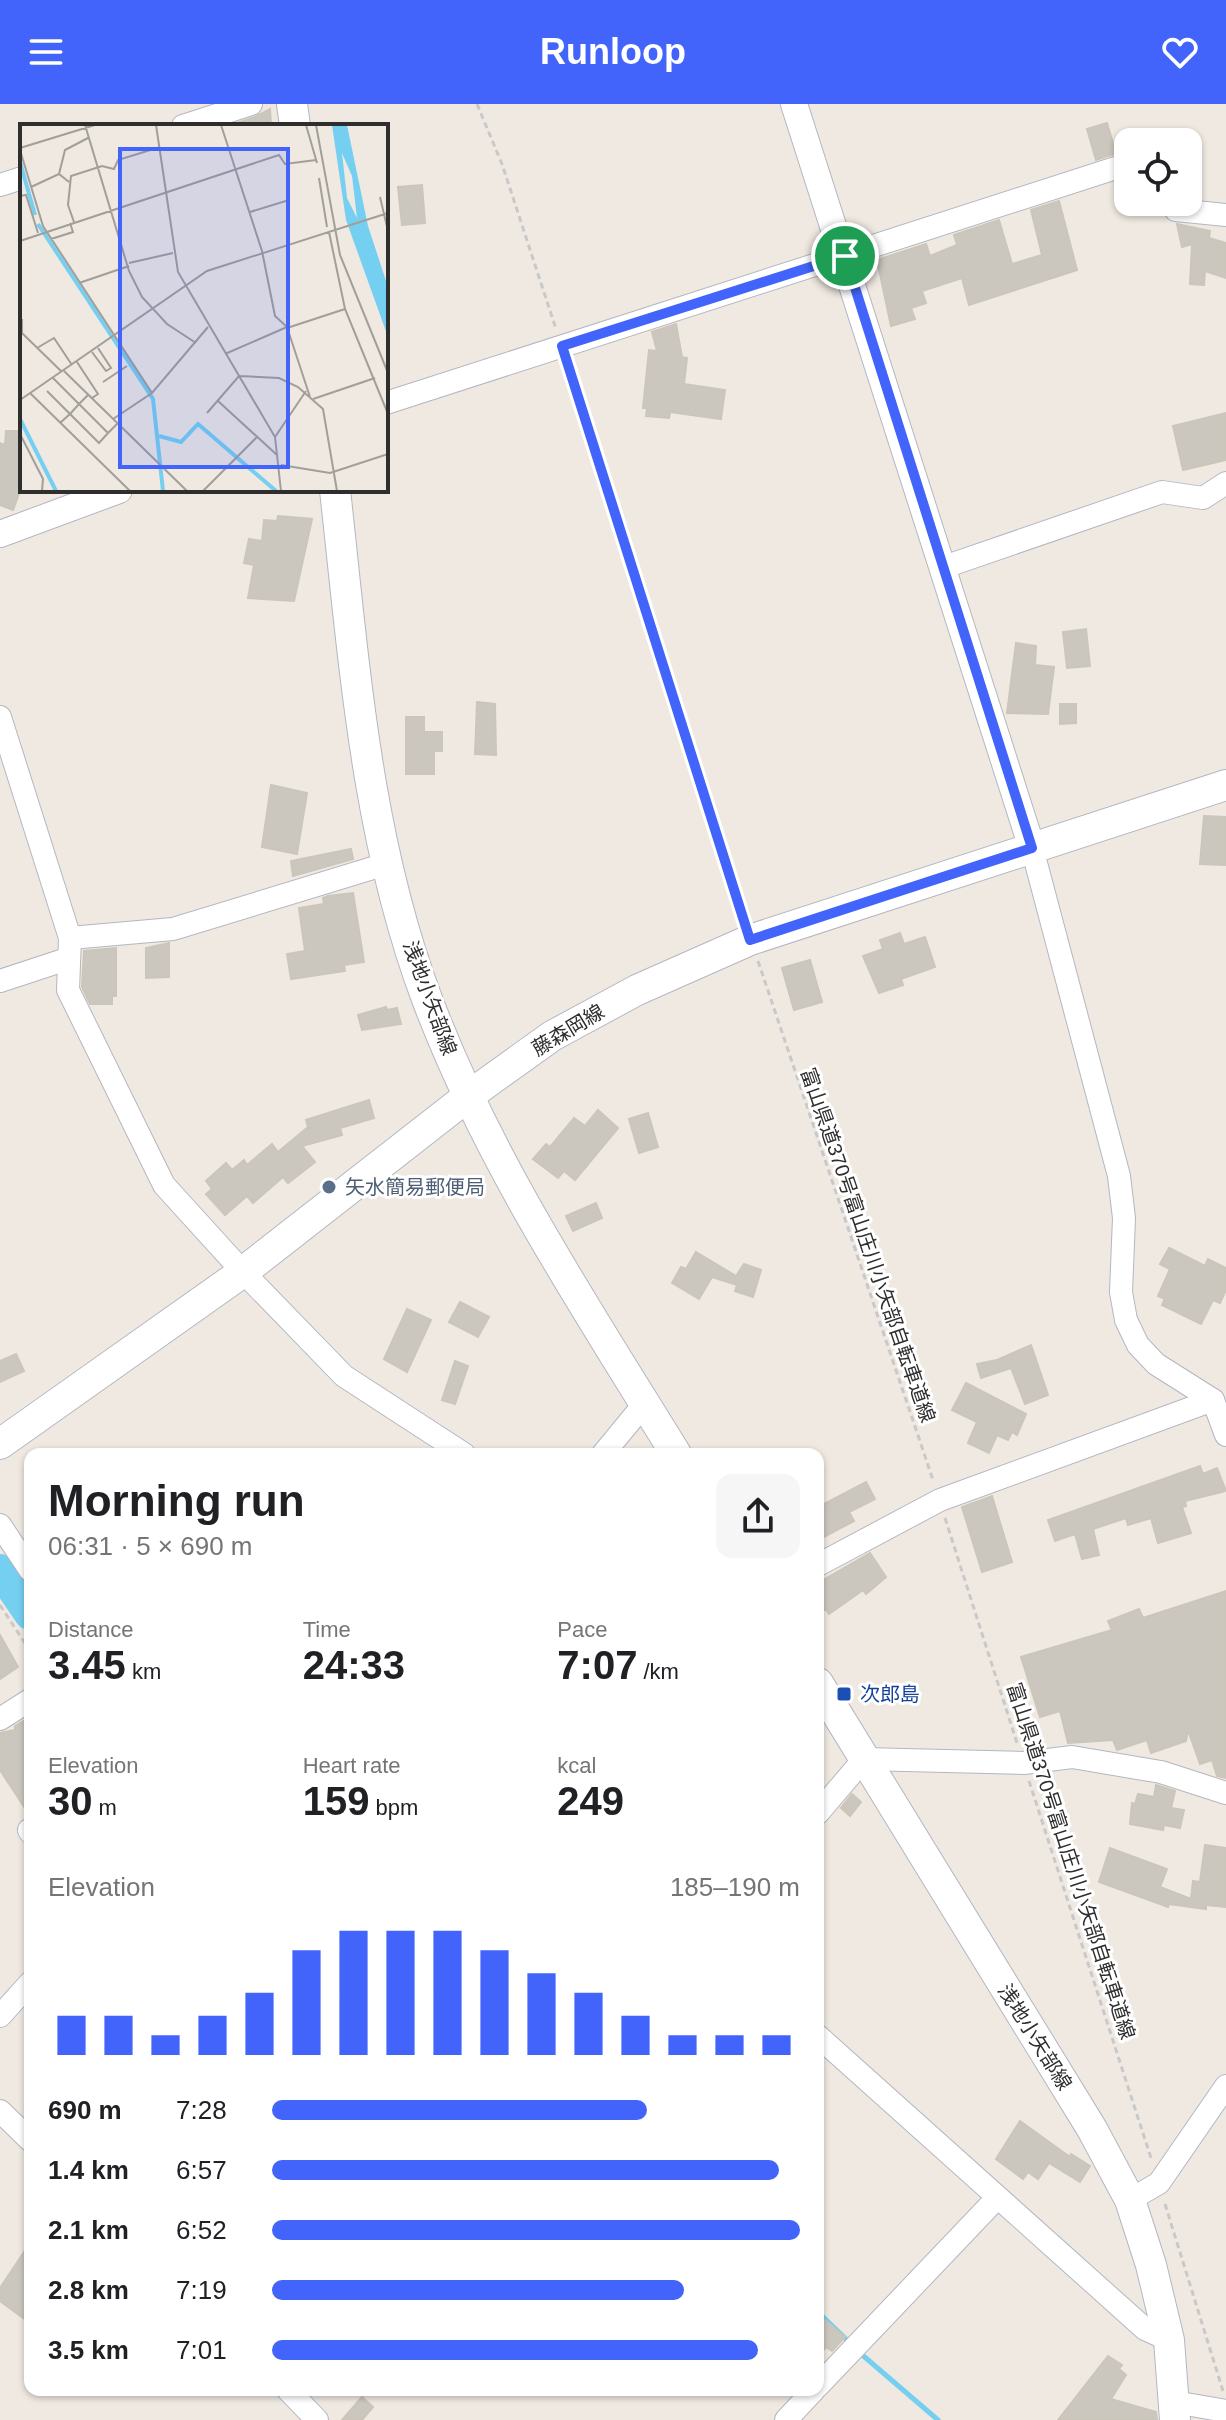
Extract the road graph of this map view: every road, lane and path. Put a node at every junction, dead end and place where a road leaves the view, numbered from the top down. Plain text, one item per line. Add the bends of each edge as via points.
1 (251, 104) edge
2 (292, 104) edge
3 (477, 104) edge
4 (794, 104) edge
5 (189, 124) edge
6 (295, 124) edge
7 (1114, 169) edge
8 (20, 179) edge
9 (0, 185) edge
10 (1202, 213) edge
11 (1226, 215) edge
12 (845, 256) junction
13 (562, 346) junction
14 (388, 402) edge
15 (1226, 483) edge
16 (114, 492) edge
17 (335, 492) edge
18 (0, 534) edge
19 (944, 567) junction
20 (0, 717) edge
21 (1226, 785) edge
22 (1032, 848) junction
23 (386, 864) junction
24 (750, 940) junction
25 (69, 948) junction
26 (0, 981) edge
27 (467, 1097) junction
28 (243, 1272) junction
29 (1218, 1402) edge
30 (645, 1403) junction
31 (1226, 1435) edge
32 (0, 1444) edge
33 (455, 1448) edge
34 (608, 1448) edge
35 (672, 1448) edge
36 (940, 1500) junction
37 (0, 1525) edge
38 (24, 1561) edge
39 (824, 1562) edge
40 (0, 1605) edge
41 (24, 1642) edge
42 (824, 1693) edge
43 (24, 1704) edge
44 (0, 1719) edge
45 (864, 1759) junction
46 (1024, 1763) junction
47 (1226, 1793) edge
48 (824, 1806) edge
49 (24, 1990) edge
50 (0, 2016) edge
51 (824, 2041) edge
52 (1226, 2086) edge
53 (0, 2111) edge
54 (24, 2134) edge
55 (1159, 2183) junction
56 (996, 2199) junction
57 (1130, 2200) junction
58 (1169, 2340) junction
59 (824, 2380) edge
60 (294, 2396) edge
61 (808, 2396) edge
62 (1226, 2399) edge
63 (1175, 2411) edge
64 (1226, 2411) edge
65 (311, 2413) edge
66 (786, 2420) edge

1 - 5 street
2 - 6 main road
3 - 13 path, 富山県道370号富山庄川小矢部自転車道線
4 - 12 street
7 - 12 street
8 - 9 street
10 - 11 street
12 - 13 street
12 - 19 street
13 - 14 street
13 - 24 path, 富山県道370号富山庄川小矢部自転車道線
15 - 19 street via 1203,498 1162,492
16 - 18 street
17 - 23 main road, 浅地小矢部線 via 367,764
19 - 22 street
20 - 25 street
21 - 22 main road, 藤森岡線
22 - 24 main road, 藤森岡線
22 - 29 street via 1119,1176 1126,1320 1138,1345 1156,1364
23 - 25 street via 173,929
23 - 27 main road, 浅地小矢部線 via 426,997
24 - 27 main road, 藤森岡線 via 637,990 552,1036
24 - 36 path, 富山県道370号富山庄川小矢部自転車道線
25 - 26 street
25 - 28 street via 68,990 164,1185
27 - 28 main road, 藤森岡線
27 - 30 main road, 浅地小矢部線 via 533,1219
28 - 32 main road, 藤森岡線
28 - 33 street via 344,1376
29 - 31 street
29 - 36 street
30 - 34 street
30 - 35 main road, 浅地小矢部線
36 - 39 street
36 - 46 path, 富山県道370号富山庄川小矢部自転車道線
37 - 38 street
40 - 41 path
42 - 45 main road, 浅地小矢部線
43 - 44 street
45 - 46 street
45 - 48 street
45 - 57 main road, 浅地小矢部線 via 1092,2129
46 - 47 street via 1072,1757 1161,1772
46 - 55 path, 富山県道370号富山庄川小矢部自転車道線
49 - 50 street
51 - 56 street
52 - 55 street
53 - 54 street
55 - 57 street
55 - 62 path, 富山県道370号富山庄川小矢部自転車道線
56 - 58 street via 1145,2329
56 - 59 street
57 - 58 main road, 浅地小矢部線
58 - 63 main road, 浅地小矢部線
60 - 65 street
61 - 66 street
63 - 64 street

